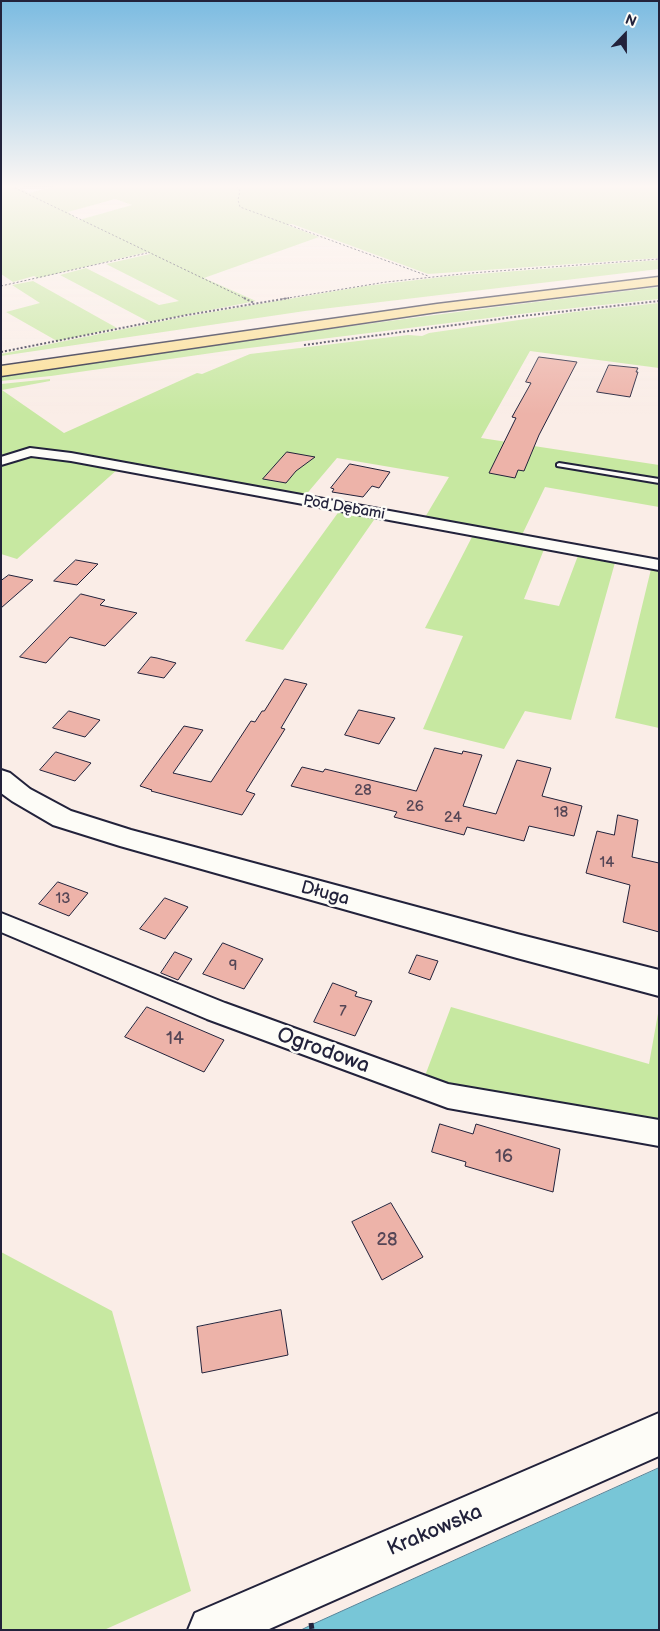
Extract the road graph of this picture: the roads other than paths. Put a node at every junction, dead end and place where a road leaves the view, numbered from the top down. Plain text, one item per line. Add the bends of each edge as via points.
1 (659, 274) edge
2 (659, 281) edge
3 (1, 362) edge
4 (1, 371) edge
5 (1, 461) edge
6 (558, 465) dead end
7 (659, 481) edge
8 (659, 565) edge
9 (1, 779) edge
10 (1, 922) edge
11 (659, 983) edge
12 (659, 1132) edge
13 (659, 1434) edge
14 (212, 1630) edge

1 - 3 highway via 339,313
2 - 4 highway via 418,311
5 - 8 street, Pod Dębami via 30,452 70,457
6 - 7 lane
9 - 11 street, Długa via 21,795 62,818 129,839
10 - 12 street, Ogrodowa via 216,1011 448,1096
13 - 14 street, Krakowska

